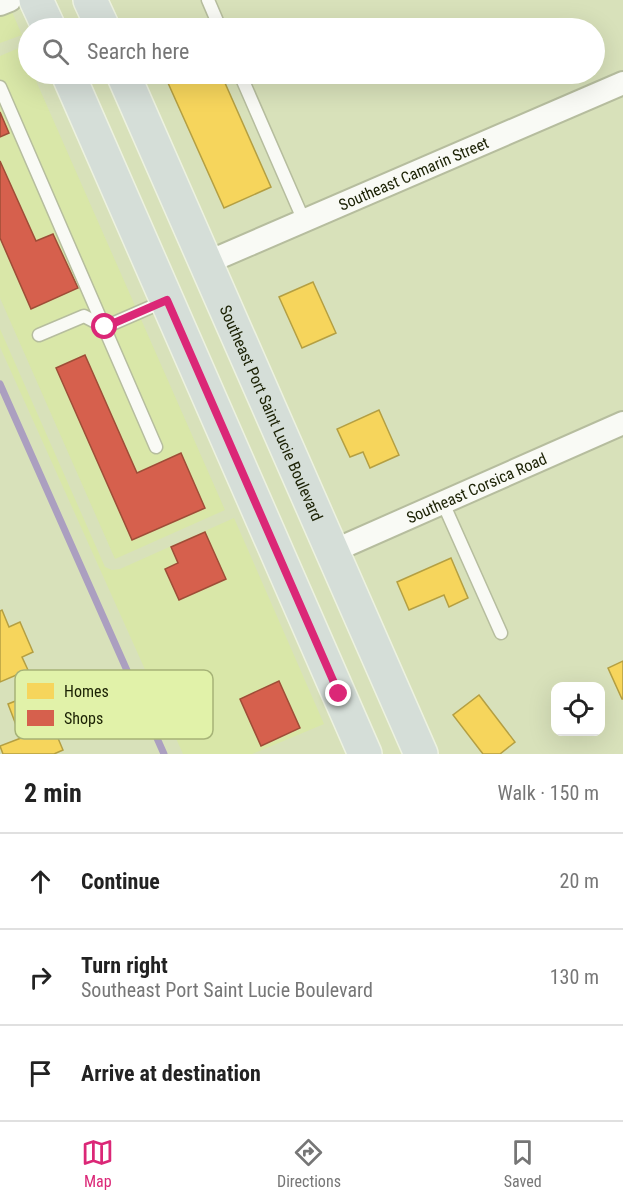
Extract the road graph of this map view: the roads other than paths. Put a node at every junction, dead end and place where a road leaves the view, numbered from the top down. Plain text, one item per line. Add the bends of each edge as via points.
1 (10, 0) edge
2 (36, 0) edge
3 (90, 0) edge
4 (208, 0) edge
5 (0, 4) edge
6 (44, 18) edge
7 (98, 18) edge
8 (216, 18) edge
9 (623, 83) edge
10 (72, 84) edge
11 (127, 84) edge
12 (244, 84) edge
13 (0, 87) edge
14 (303, 221) junction
15 (206, 263) junction
16 (167, 300) junction
17 (105, 327) junction
18 (39, 335) dead end
19 (623, 423) edge
20 (156, 447) dead end
21 (443, 503) junction
22 (331, 552) junction
23 (501, 633) dead end
24 (365, 754) edge
25 (421, 754) edge

1 - 5 street
2 - 6 main road
3 - 7 main road
4 - 8 lane
9 - 14 street, Southeast Camarin Street
10 - 16 main road
11 - 15 main road, Southeast Port Saint Lucie Boulevard
12 - 14 lane
13 - 17 lane
14 - 15 street, Southeast Camarin Street
15 - 22 main road, Southeast Port Saint Lucie Boulevard
16 - 17 lane
16 - 24 main road
17 - 18 lane via 84,316
17 - 20 lane
19 - 21 street, Southeast Corsica Road
21 - 22 street, Southeast Corsica Road
21 - 23 lane
22 - 25 main road, Southeast Port Saint Lucie Boulevard

